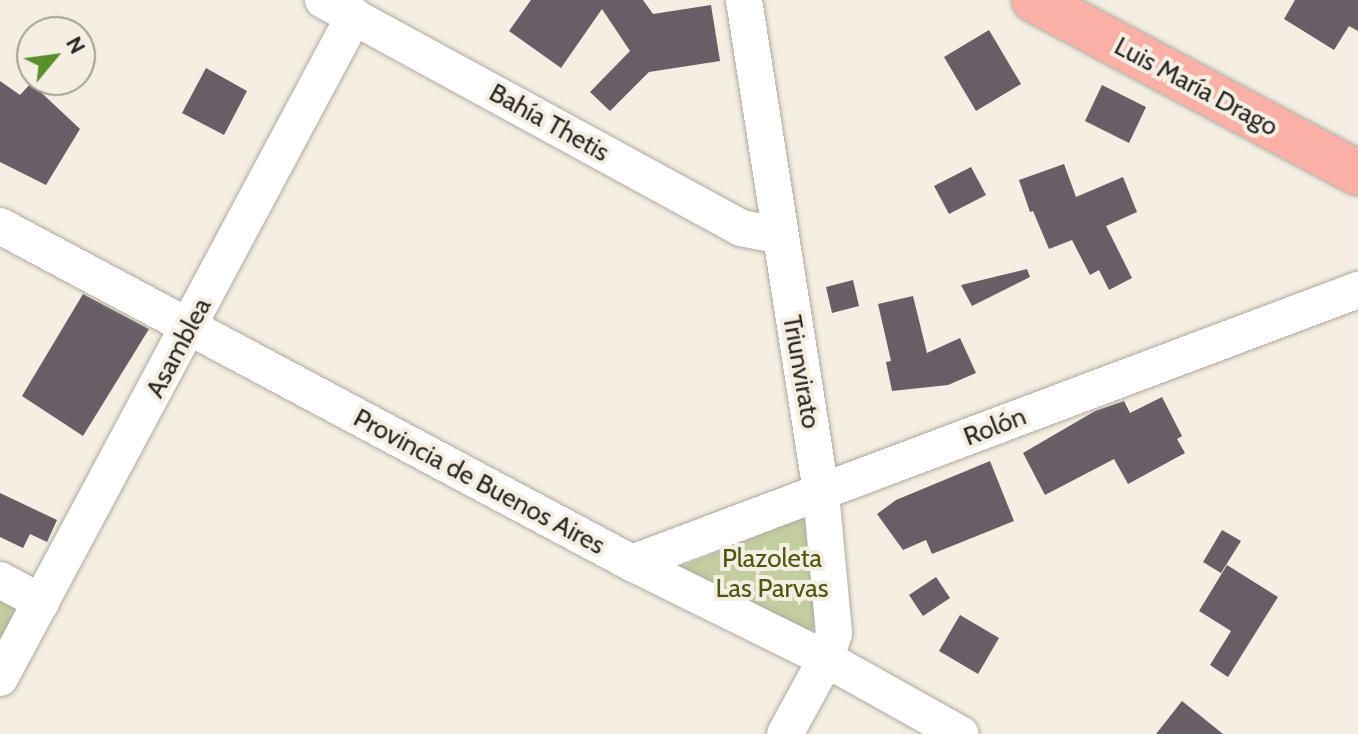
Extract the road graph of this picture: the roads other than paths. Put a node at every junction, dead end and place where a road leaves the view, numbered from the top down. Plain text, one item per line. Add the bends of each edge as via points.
1 (323, 0) edge
2 (744, 0) edge
3 (1034, 0) edge
4 (354, 16) junction
5 (1356, 166) edge
6 (0, 226) edge
7 (778, 235) junction
8 (1358, 290) edge
9 (191, 327) junction
10 (821, 493) junction
11 (632, 563) junction
12 (0, 580) edge
13 (41, 602) junction
14 (826, 659) junction
15 (0, 678) edge
16 (785, 734) edge
17 (960, 734) edge

1 - 4 street, Bahía Thetis
2 - 7 street, Triunvirato
3 - 5 main road, Luis María Drago
4 - 7 street, Bahía Thetis via 741,228
4 - 9 street, Asamblea
6 - 9 street, Provincia de Buenos Aires
7 - 10 street, Triunvirato
8 - 10 street, Rolón
9 - 11 street, Provincia de Buenos Aires
9 - 13 street, Asamblea
10 - 11 street, Rolón
10 - 14 street, Triunvirato via 834,633
11 - 14 street, Provincia de Buenos Aires
12 - 13 street
13 - 15 street, Asamblea
14 - 16 street, Triunvirato
14 - 17 street, Provincia de Buenos Aires

